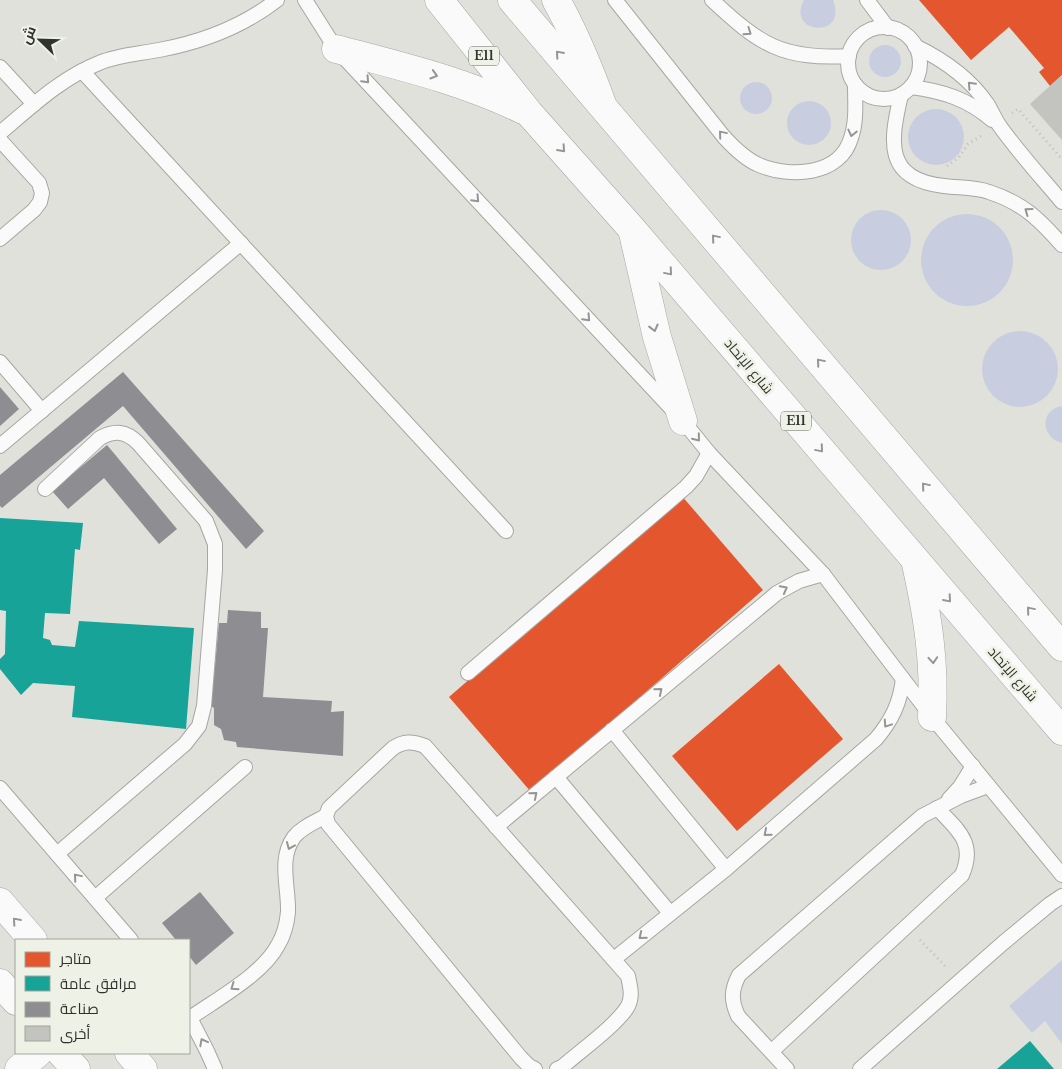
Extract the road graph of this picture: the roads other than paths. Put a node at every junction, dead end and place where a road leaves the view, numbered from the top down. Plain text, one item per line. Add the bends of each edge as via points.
1 (277, 0) edge
2 (305, 0) edge
3 (439, 0) edge
4 (512, 0) edge
5 (556, 0) edge
6 (615, 0) edge
7 (712, 0) edge
8 (867, 0) edge
9 (888, 28) junction
10 (915, 46) junction
11 (336, 49) junction
12 (849, 56) junction
13 (0, 67) edge
14 (82, 70) junction
15 (855, 85) junction
16 (906, 91) junction
17 (34, 104) junction
18 (602, 104) junction
19 (529, 113) junction
20 (999, 125) junction
21 (0, 133) edge
22 (0, 140) edge
23 (1062, 202) edge
24 (632, 229) junction
25 (0, 239) edge
26 (241, 243) junction
27 (1062, 245) edge
28 (0, 362) edge
29 (42, 411) junction
30 (684, 421) junction
31 (0, 446) edge
32 (709, 453) junction
33 (45, 489) dead end
34 (506, 530) dead end
35 (915, 560) junction
36 (823, 574) junction
37 (1062, 647) edge
38 (468, 673) dead end
39 (904, 679) junction
40 (932, 717) junction
41 (612, 730) junction
42 (1062, 730) edge
43 (973, 766) junction
44 (246, 767) dead end
45 (556, 777) junction
46 (988, 786) junction
47 (0, 788) edge
48 (940, 806) junction
49 (326, 816) junction
50 (496, 827) junction
51 (58, 854) junction
52 (726, 869) junction
53 (1062, 875) edge
54 (1062, 896) edge
55 (95, 898) junction
56 (0, 902) edge
57 (670, 913) junction
58 (32, 939) edge
59 (130, 939) edge
60 (614, 959) junction
61 (0, 982) edge
62 (15, 1000) edge
63 (190, 1016) edge
64 (190, 1019) edge
65 (772, 1051) junction
66 (37, 1054) edge
67 (62, 1054) edge
68 (130, 1054) edge
69 (19, 1069) edge
70 (76, 1069) edge
71 (143, 1069) edge
72 (214, 1069) edge
73 (535, 1069) edge
74 (557, 1069) edge
75 (787, 1069) edge
76 (860, 1069) edge

1 - 14 lane via 231,29 194,42 118,57
2 - 11 lane
3 - 19 main road, شارع الإتحاد / E11
18 -> 4 main road
5 - 18 main road via 586,60
15 -> 6 lane via 851,140 840,157 822,169 802,172 780,172 758,165 739,153 724,136
7 -> 12 lane via 747,32 770,46 796,54
8 - 9 lane
9 - 10 lane via 908,37
9 - 12 lane via 868,31 859,37
10 - 16 lane via 918,74
20 -> 10 lane via 987,104 955,70
11 -> 19 main road via 460,83
11 -> 30 lane
12 - 15 lane via 849,71
13 - 17 lane
14 - 17 lane
14 - 26 lane
15 - 16 lane via 876,98 888,99
16 - 20 lane via 936,91 959,98
27 -> 16 lane via 1031,212 1010,199 987,191 920,182 903,169 893,149 893,126
17 - 21 lane
37 -> 18 main road
19 -> 24 main road, شارع الإتحاد / E11
20 - 23 lane
22 - 25 lane via 39,183 42,193 34,210
24 -> 30 main road via 657,337
24 -> 35 main road, شارع الإتحاد / E11
26 - 29 lane
26 - 34 lane
28 - 29 lane
29 - 31 lane
30 -> 32 lane
32 - 36 lane
32 - 38 lane via 686,487
33 - 51 lane via 100,438 120,432 138,444 206,521 215,544 205,696 199,726 185,744
35 -> 40 main road via 932,653
35 -> 42 main road, شارع الإتحاد / E11
36 - 39 lane
41 -> 36 lane via 777,593 799,581
39 - 40 lane
39 -> 52 lane via 895,711 876,738
40 - 43 lane
41 - 45 lane
41 - 52 lane
43 - 46 lane
43 - 48 lane via 960,787
44 - 55 lane
50 -> 45 lane
45 - 57 lane
46 - 48 lane
46 - 53 lane
47 - 51 lane
48 - 65 lane via 964,838 968,850 968,863 962,875
48 - 65 lane via 904,830 740,975 732,995 738,1016
49 - 50 lane via 335,801 392,748 402,742 414,742 425,746
49 -> 63 lane via 303,829 289,847 286,859 288,912 278,946 255,972
49 - 73 lane via 328,824 508,1042
50 - 60 lane
55 -> 51 lane
52 - 57 lane
54 - 76 lane
55 - 59 lane
58 -> 56 main road
57 -> 60 lane
60 - 74 lane via 628,976 632,990 628,1005 620,1017
61 - 62 main road
72 -> 64 lane
65 - 75 lane
66 - 69 main road
67 - 70 main road
68 - 71 main road

